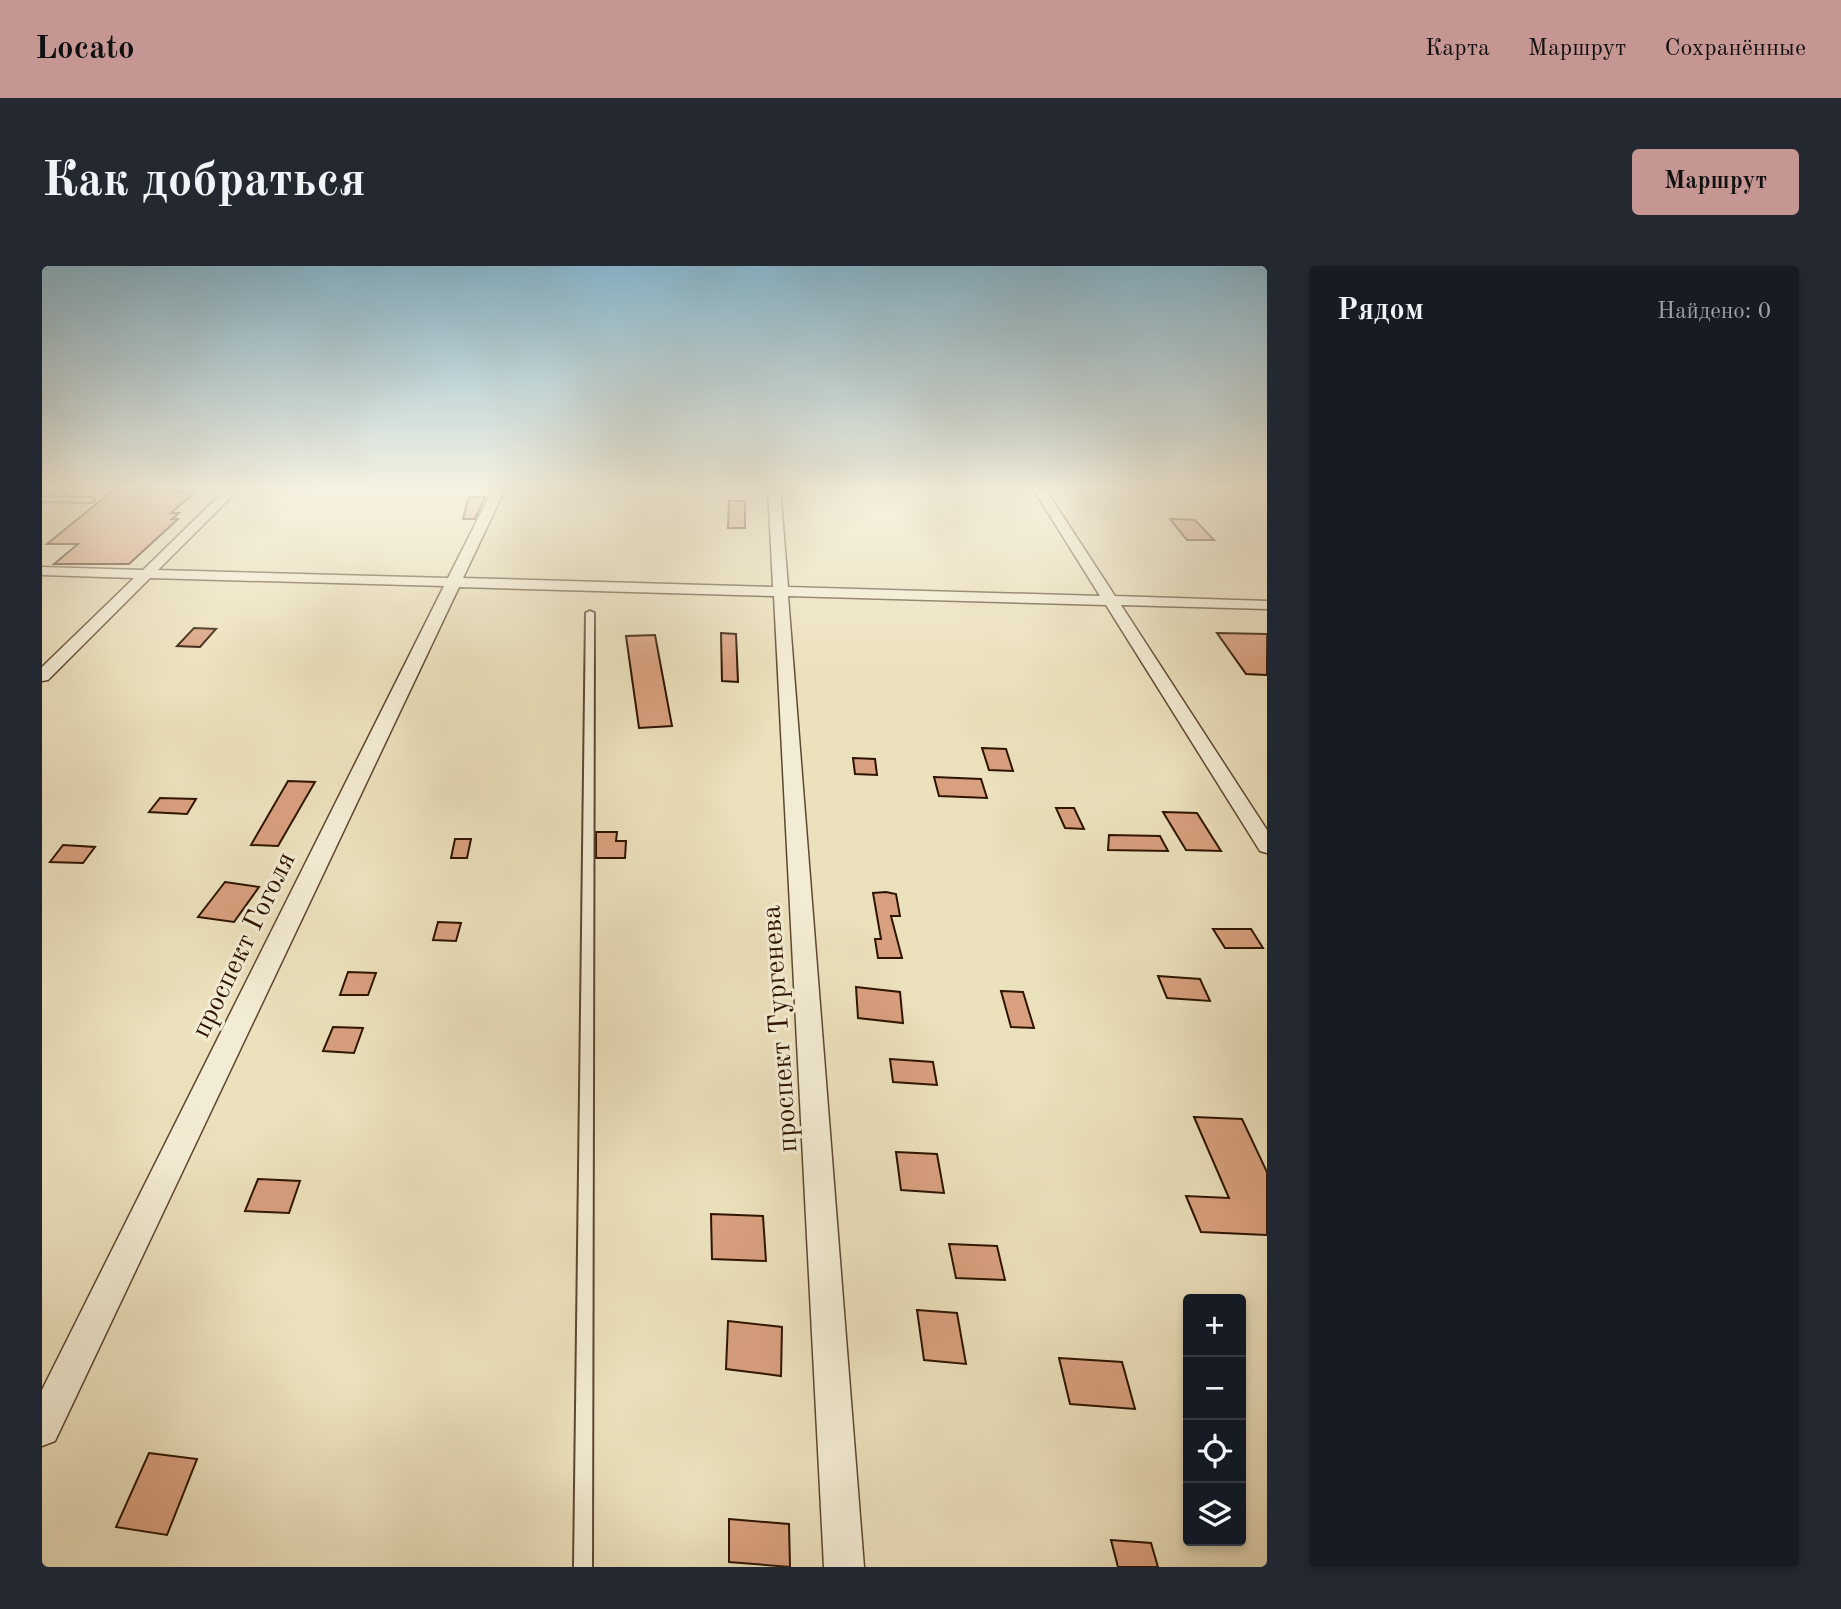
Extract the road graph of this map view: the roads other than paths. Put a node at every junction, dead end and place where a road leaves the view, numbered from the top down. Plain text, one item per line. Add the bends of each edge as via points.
1 (174, 548) edge
2 (469, 548) edge
3 (778, 548) edge
4 (1078, 548) edge
5 (42, 570) edge
6 (147, 575) junction
7 (452, 582) junction
8 (781, 592) junction
9 (1113, 601) junction
10 (1267, 605) edge
11 (590, 613) dead end
12 (42, 676) edge
13 (1267, 846) edge
14 (42, 1428) edge
15 (583, 1567) edge
16 (844, 1567) edge

1 - 6 street
2 - 7 street, проспект Гоголя
3 - 8 street, проспект Тургенева
4 - 9 street
5 - 6 street
6 - 7 street
6 - 12 street
7 - 8 street
7 - 14 street, проспект Гоголя
8 - 9 street
8 - 16 street, проспект Тургенева
9 - 10 street
9 - 13 street
11 - 15 lane

